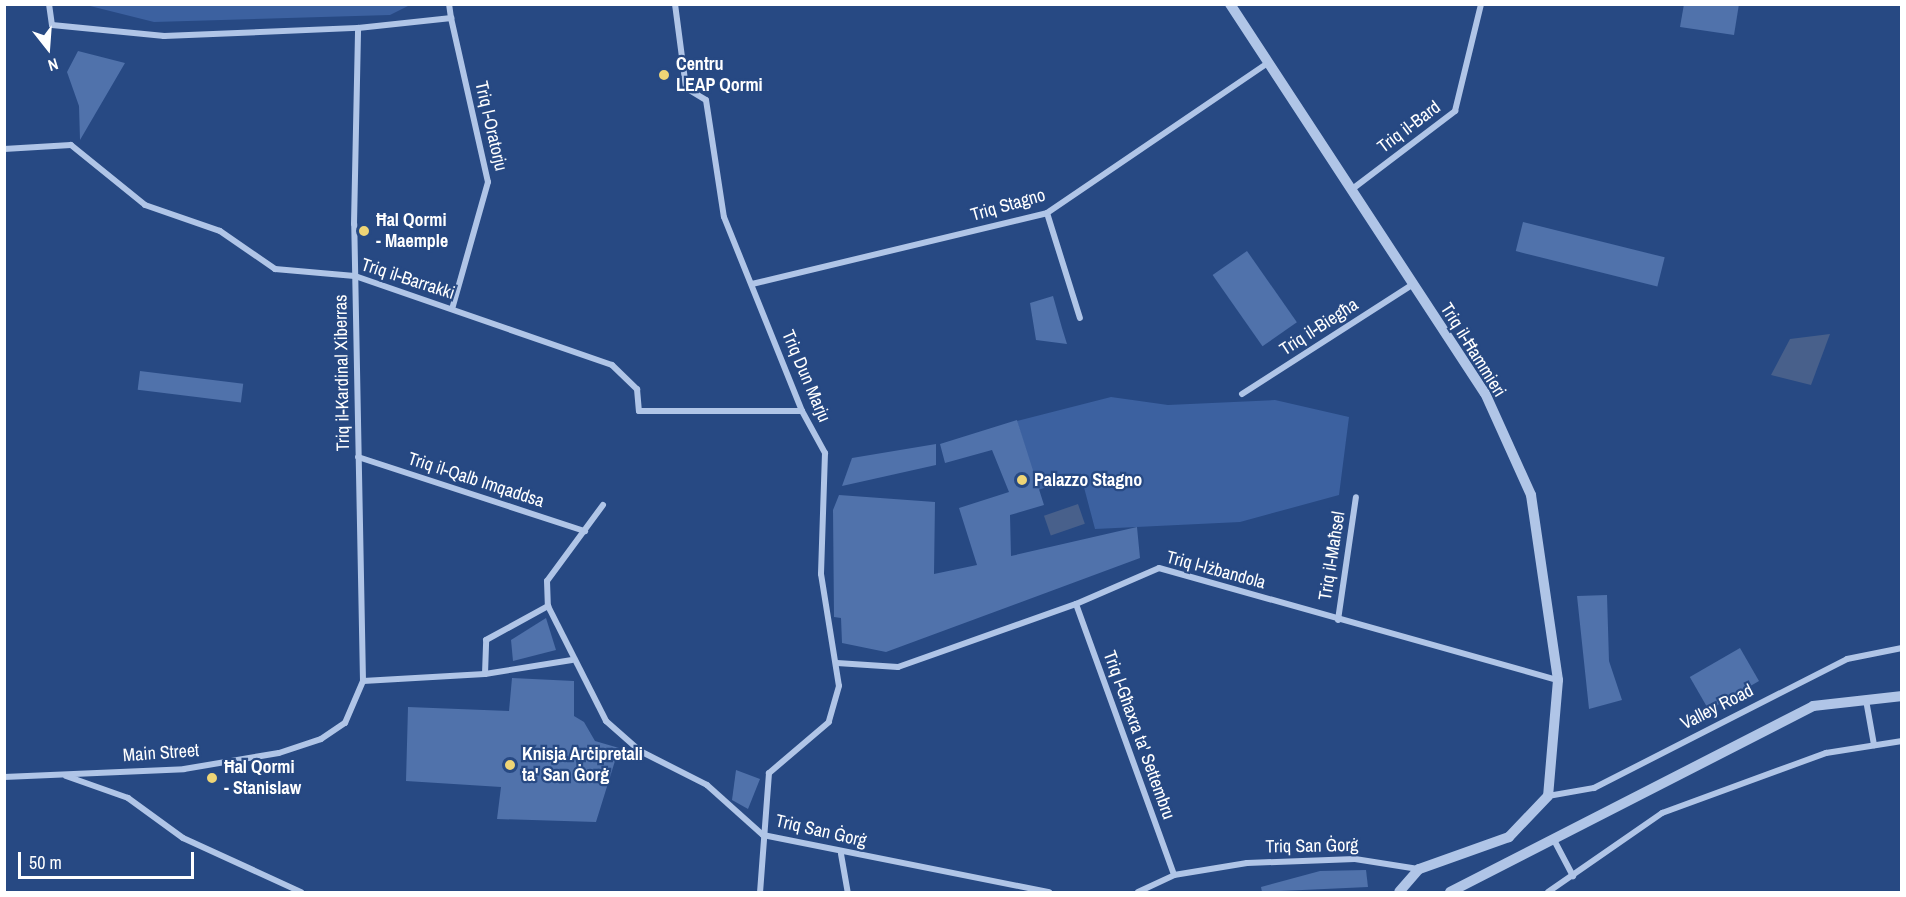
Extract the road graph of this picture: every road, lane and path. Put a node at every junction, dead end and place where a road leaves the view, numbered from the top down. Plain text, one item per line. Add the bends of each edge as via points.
1 (49, 4) edge
2 (449, 4) edge
3 (675, 4) edge
4 (1230, 4) edge
5 (1480, 4) edge
6 (451, 18) junction
7 (358, 28) junction
8 (1269, 62) junction
9 (4, 149) edge
10 (1351, 190) junction
11 (1047, 213) junction
12 (356, 276) junction
13 (752, 284) junction
14 (1412, 285) junction
15 (452, 309) junction
16 (1080, 318) dead end
17 (1242, 394) dead end
18 (802, 411) junction
19 (358, 457) junction
20 (1356, 497) dead end
21 (603, 505) dead end
22 (585, 531) junction
23 (1076, 604) junction
24 (548, 606) junction
25 (1338, 620) junction
26 (1902, 648) edge
27 (572, 660) junction
28 (837, 663) junction
29 (484, 674) junction
30 (1558, 680) junction
31 (363, 681) junction
32 (1902, 696) edge
33 (1866, 700) junction
34 (1902, 741) edge
35 (1874, 745) junction
36 (63, 775) junction
37 (4, 777) edge
38 (1548, 796) junction
39 (763, 835) junction
40 (1554, 840) junction
41 (841, 854) junction
42 (1419, 869) junction
43 (1174, 875) junction
44 (1573, 876) junction
45 (301, 892) edge
46 (760, 892) edge
47 (848, 892) edge
48 (1049, 892) edge
49 (1138, 892) edge
50 (1400, 892) edge
51 (1450, 892) edge
52 (1548, 892) edge

1 - 7 street via 52,25 164,36
2 - 6 street, Triq l-Oratorju
3 - 13 street, Triq Dun Marju via 686,88 706,99 724,217
4 - 8 street, Triq il-Ħammieri
5 - 10 street, Triq il-Bard via 1455,111
6 - 7 street
6 - 15 street, Triq l-Oratorju via 488,182
7 - 12 street, Triq il-Kardinal Xiberras
8 - 10 street, Triq il-Ħammieri
8 - 11 street, Triq Stagno
9 - 12 street, Triq il-Barrakki via 71,145 144,205 220,231 275,269
10 - 14 street, Triq il-Ħammieri
11 - 13 street, Triq Stagno
11 - 16 street
12 - 15 street, Triq il-Barrakki
12 - 19 street, Triq il-Kardinal Xiberras
13 - 18 street, Triq Dun Marju
14 - 17 street, Triq il-Biegħa
14 - 30 street, Triq il-Ħammieri via 1485,393 1531,495
15 - 18 street, Triq il-Barrakki via 612,365 637,389 639,411
18 - 28 street, Triq Dun Marju via 825,453 822,574
19 - 22 street, Triq il-Qalb Imqaddsa
19 - 31 street, Triq il-Kardinal Xiberras
20 - 25 street, Triq il-Maħsel
21 - 22 street, Triq San Ġorġ
22 - 24 street, Triq San Ġorġ via 547,581
23 - 25 street, Triq l-Iżbandola via 1159,568
23 - 28 street, Triq l-Iżbandola via 898,667
23 - 43 street, Triq l-Għaxra ta' Settembru
24 - 27 street, Triq San Ġorġ
24 - 29 street via 486,640
25 - 30 street, Triq l-Iżbandola
26 - 38 street, Valley Road via 1847,659 1594,788
27 - 29 street
27 - 39 street, Triq San Ġorġ via 606,721 640,751 707,785
28 - 39 street, Triq Dun Marju via 839,686 829,722 769,773
29 - 31 street
30 - 38 street, Triq il-Ħammieri
31 - 36 street, Main Street via 345,723 321,739 279,753 184,769
32 - 33 street
33 - 35 street
33 - 40 street via 1814,706
34 - 35 street
35 - 44 street via 1826,753 1662,813
36 - 37 street, Main Street
36 - 45 street via 128,798 183,838
38 - 42 street, Triq San Ġorġ via 1509,837
39 - 41 street, Triq San Ġorġ
39 - 46 street, Triq Dun Marju
40 - 44 street
40 - 51 street
41 - 47 street
41 - 48 street, Triq San Ġorġ
42 - 43 street, Triq San Ġorġ via 1354,859 1247,863
42 - 50 street
43 - 49 street, Triq San Ġorġ
44 - 52 street

